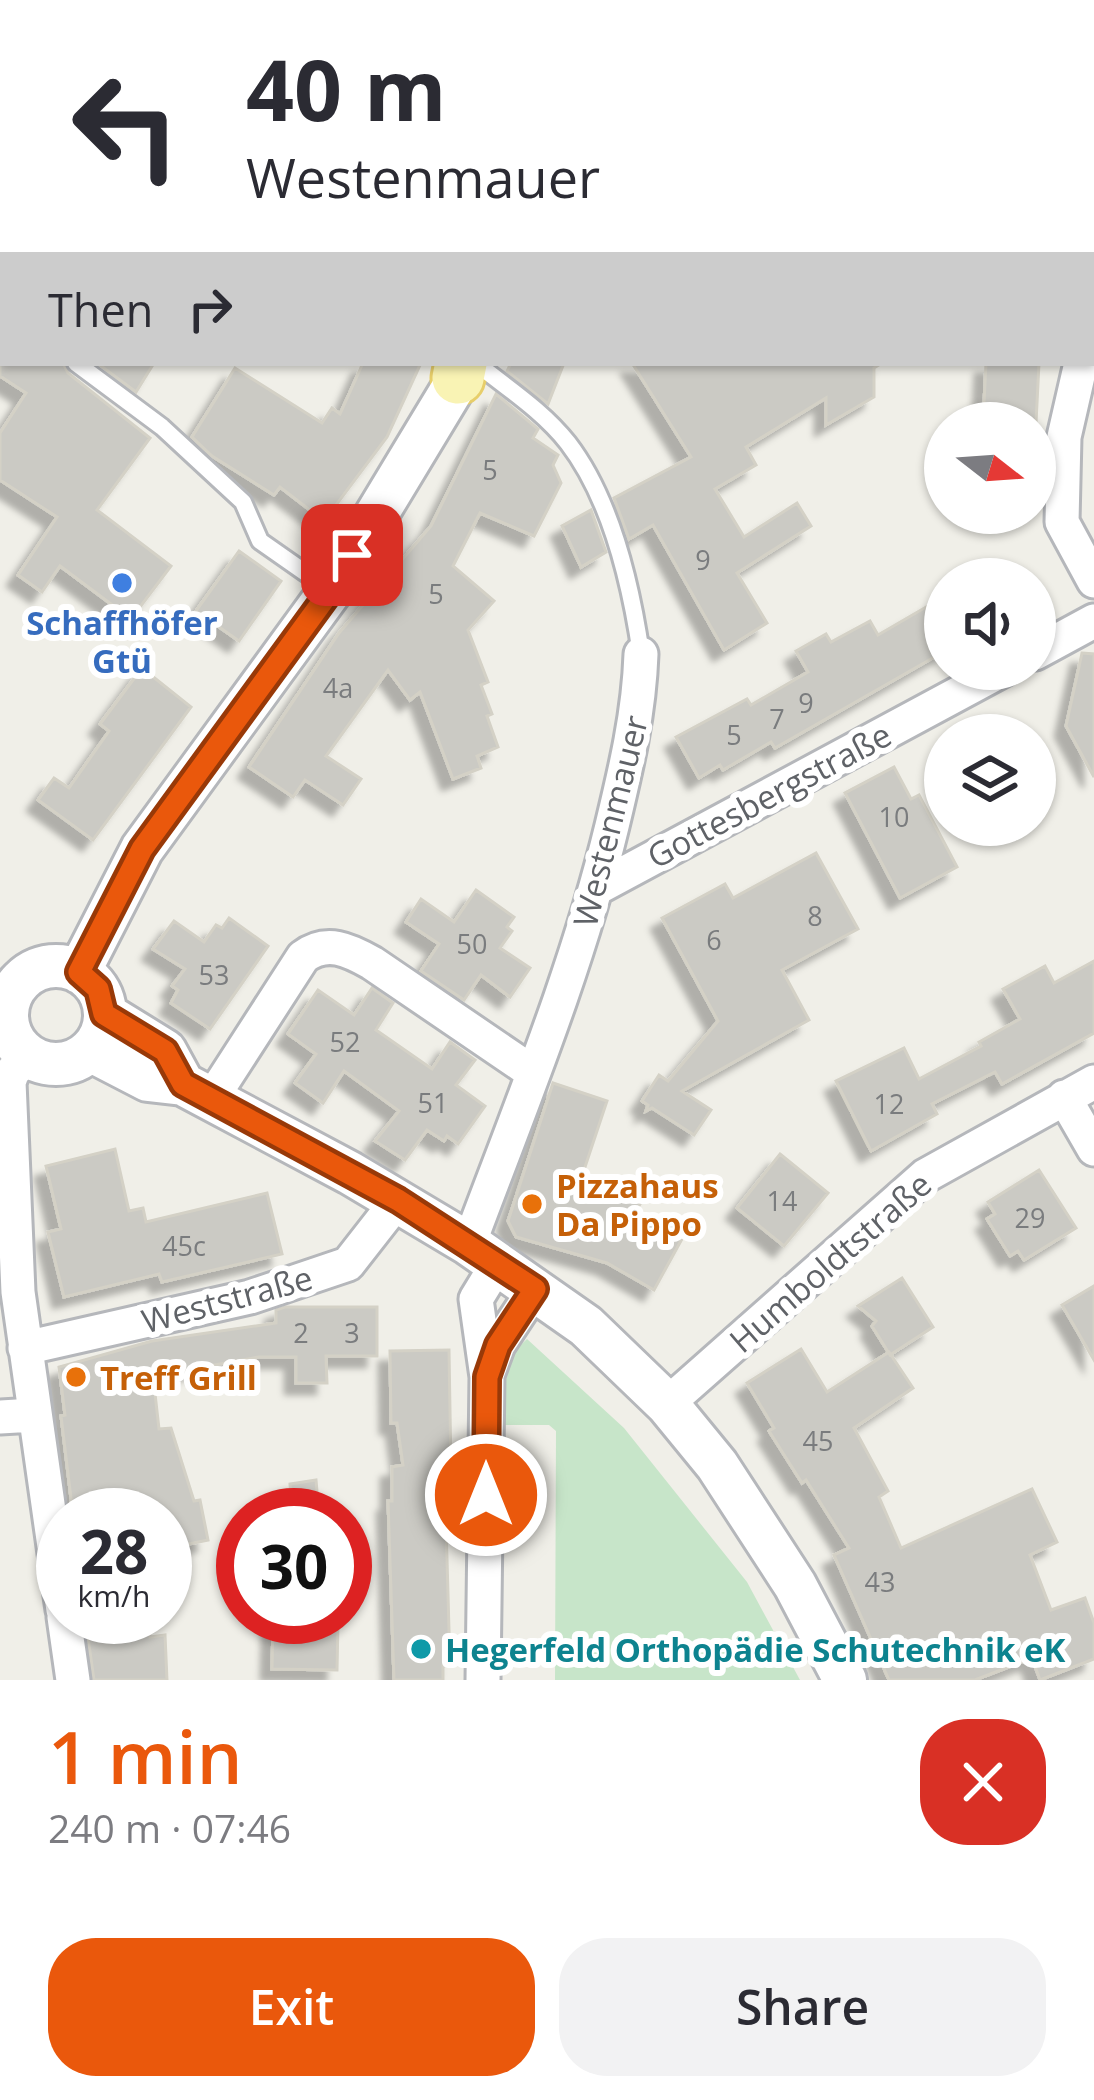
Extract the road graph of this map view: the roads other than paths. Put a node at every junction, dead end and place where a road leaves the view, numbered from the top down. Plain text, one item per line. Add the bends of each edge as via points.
1 (80, 366) edge
2 (1081, 366) edge
3 (466, 367) edge
4 (1094, 581) edge
5 (331, 590) junction
6 (1094, 621) edge
7 (1056, 641) edge
8 (641, 654) joint
9 (965, 690) edge
10 (597, 888) junction
11 (61, 969) junction
12 (97, 1032) junction
13 (10, 1035) edge
14 (532, 1072) junction
15 (1094, 1082) edge
16 (198, 1091) junction
17 (1064, 1097) junction
18 (1094, 1149) edge
19 (398, 1200) junction
20 (483, 1253) junction
21 (535, 1289) junction
22 (9, 1292) edge
23 (25, 1348) junction
24 (487, 1377) junction
25 (667, 1404) junction
26 (17, 1416) edge
27 (36, 1496) edge
28 (69, 1644) edge
29 (74, 1680) edge
30 (484, 1680) edge
31 (844, 1680) edge

1 - 5 lane via 242,502 260,542
2 - 4 street via 1064,437 1061,521
3 - 5 street
3 - 8 lane, Westenmauer via 545,417 570,445 631,584
5 - 11 street
6 - 7 street
8 - 10 street, Westenmauer via 632,748
9 - 10 street, Gottesbergstraße
10 - 14 street, Westenmauer
11 - 12 street via 98,989
11 - 13 street via 16,985
12 - 13 street via 77,1060 61,1064
12 - 16 street via 165,1051
13 - 22 street
14 - 16 street via 372,963 330,947 304,957
14 - 20 street, Westenmauer
15 - 17 street, Humboldtstraße
16 - 19 street
17 - 18 street
17 - 25 street, Humboldtstraße via 925,1176
19 - 20 street
19 - 23 street, Weststraße via 348,1264 250,1298
20 - 21 street
20 - 24 street, Westenmauer via 476,1299
21 - 24 street
21 - 25 street via 613,1348
22 - 23 street
23 - 26 street
24 - 30 street, Westenmauer
25 - 31 street via 795,1585
26 - 27 street
28 - 29 street

